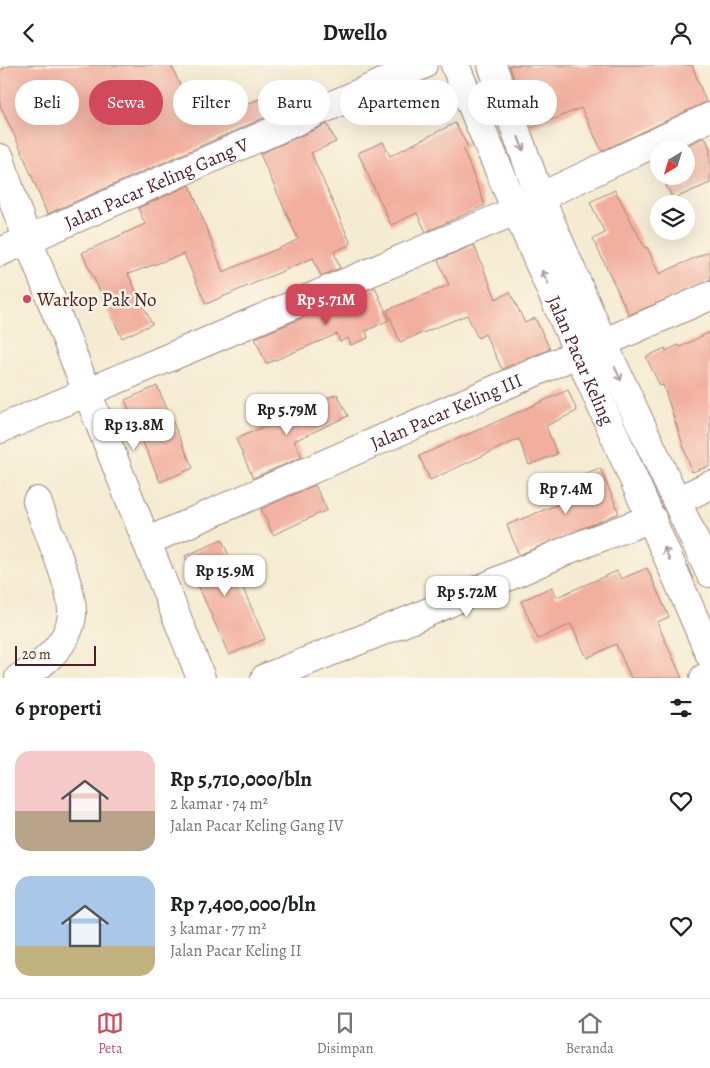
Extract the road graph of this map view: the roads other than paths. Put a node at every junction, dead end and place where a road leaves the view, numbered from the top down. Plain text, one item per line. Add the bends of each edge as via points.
1 (423, 65) edge
2 (455, 65) edge
3 (492, 65) edge
4 (710, 117) edge
5 (0, 158) edge
6 (540, 197) junction
7 (515, 211) junction
8 (28, 238) junction
9 (0, 251) edge
10 (710, 296) edge
11 (591, 348) junction
12 (87, 392) junction
13 (0, 429) edge
14 (710, 485) edge
15 (36, 501) dead end
16 (677, 501) junction
17 (652, 518) junction
18 (148, 541) junction
19 (710, 573) edge
20 (698, 593) edge
21 (710, 655) edge
22 (710, 676) edge
23 (19, 678) edge
24 (201, 678) edge
25 (265, 678) edge
26 (704, 678) edge

1 - 8 street, Jalan Pacar Keling Gang V
2 - 7 street, Jalan Pacar Keling
3 -> 6 street, Jalan Pacar Keling
4 - 6 street
5 - 8 street
6 - 11 street, Jalan Pacar Keling
11 -> 7 street, Jalan Pacar Keling
7 - 12 street
8 - 9 street, Jalan Pacar Keling Gang V
8 - 12 street
10 - 11 street, Jalan Pacar Keling III
11 -> 16 street, Jalan Pacar Keling
11 - 17 street, Jalan Pacar Keling
11 - 18 street, Jalan Pacar Keling III
12 - 13 street
12 - 18 street
14 - 16 street
15 - 23 street via 69,593 72,617 54,651
16 - 19 street, Jalan Pacar Keling
20 -> 17 street, Jalan Pacar Keling
17 - 25 street via 570,549 415,618
18 - 24 street
20 - 21 street, Jalan Pacar Keling
22 - 26 street

